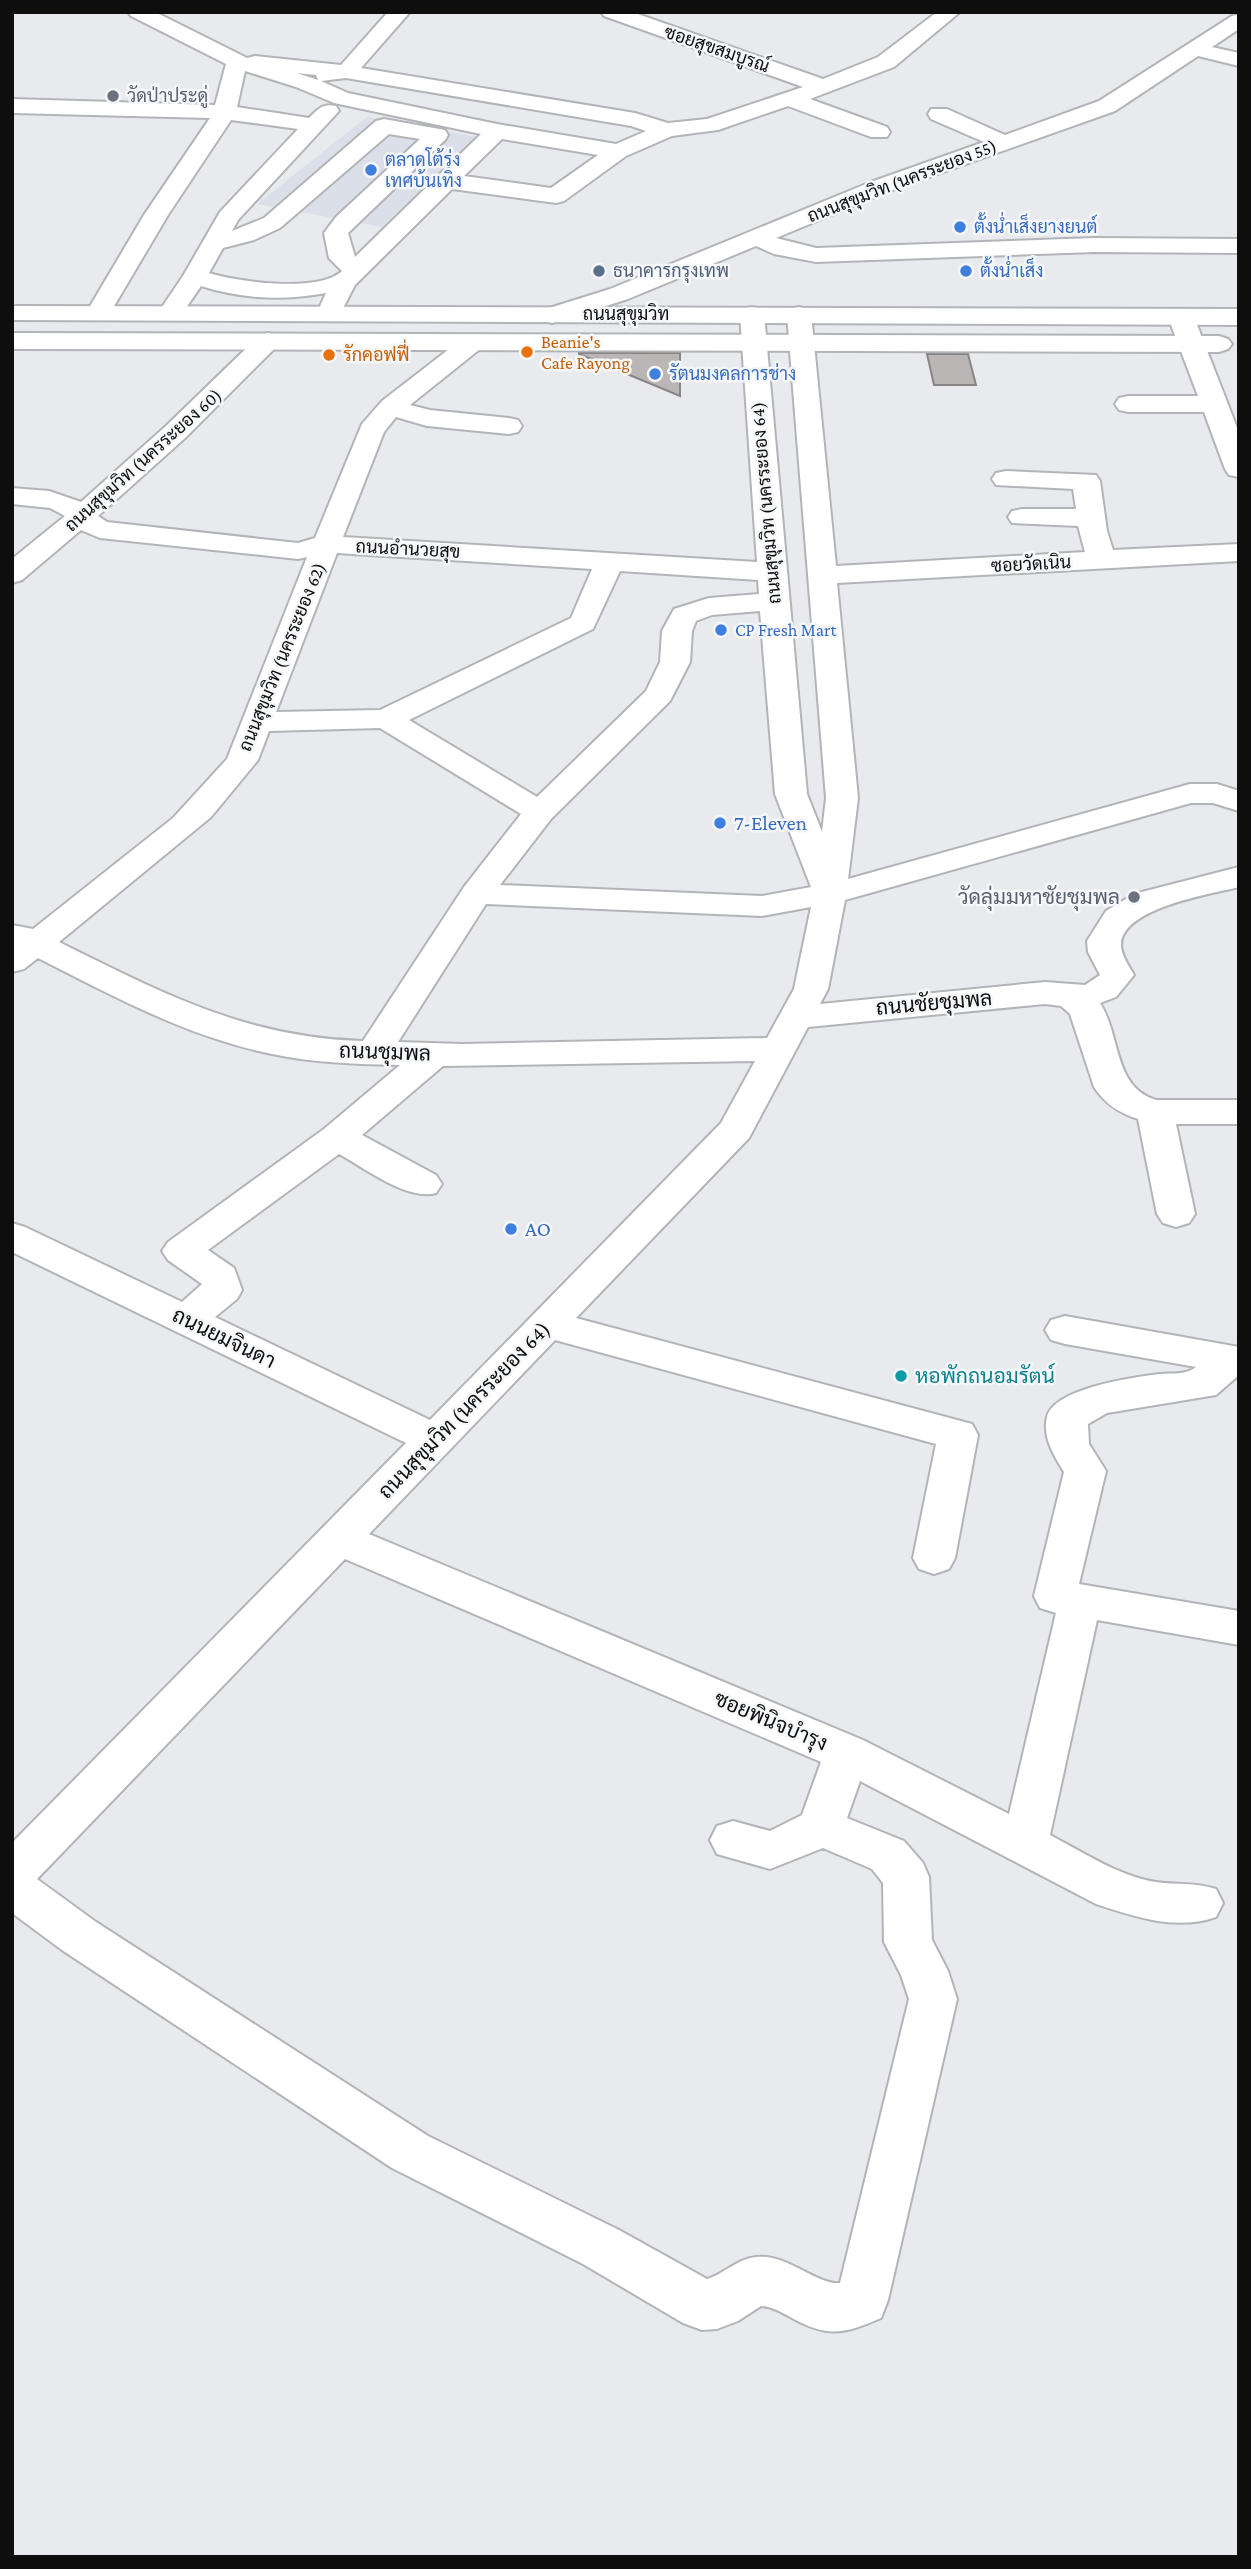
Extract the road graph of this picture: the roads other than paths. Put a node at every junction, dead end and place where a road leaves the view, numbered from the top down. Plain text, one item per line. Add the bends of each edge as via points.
1 (138, 12) edge
2 (400, 12) edge
3 (611, 12) edge
4 (950, 12) edge
5 (1239, 20) edge
6 (1196, 49) junction
7 (1239, 60) edge
8 (243, 64) junction
9 (346, 72) junction
10 (304, 82) junction
11 (824, 86) junction
12 (342, 98) junction
13 (789, 99) junction
14 (12, 106) edge
15 (225, 112) junction
16 (939, 114) dead end
17 (313, 125) junction
18 (667, 130) junction
19 (497, 131) junction
20 (879, 132) dead end
21 (1002, 142) junction
22 (618, 151) junction
23 (446, 180) junction
24 (240, 206) junction
25 (393, 232) junction
26 (757, 238) junction
27 (214, 243) junction
28 (1239, 246) edge
29 (195, 276) junction
30 (350, 276) junction
31 (12, 313) edge
32 (98, 313) junction
33 (170, 313) junction
34 (329, 313) junction
35 (752, 314) junction
36 (799, 314) junction
37 (552, 315) junction
38 (1181, 317) junction
39 (1239, 317) edge
40 (12, 341) edge
41 (160, 341) junction
42 (268, 341) junction
43 (471, 344) junction
44 (801, 344) junction
45 (1191, 344) junction
46 (1239, 344) edge
47 (755, 345) junction
48 (1128, 404) dead end
49 (1213, 404) junction
50 (391, 407) junction
51 (509, 426) dead end
52 (1239, 469) edge
53 (1006, 479) dead end
54 (12, 496) edge
55 (82, 516) junction
56 (1022, 517) dead end
57 (1091, 518) junction
58 (326, 544) junction
59 (1239, 552) edge
60 (1102, 560) junction
61 (610, 561) junction
62 (12, 574) edge
63 (823, 575) junction
64 (774, 587) junction
65 (386, 719) junction
66 (257, 722) junction
67 (1239, 802) edge
68 (540, 812) junction
69 (1239, 877) edge
70 (476, 894) junction
71 (830, 894) junction
72 (20, 946) edge
73 (1072, 998) junction
74 (789, 1033) junction
75 (373, 1053) junction
76 (436, 1053) junction
77 (1155, 1112) junction
78 (1239, 1112) edge
79 (337, 1137) junction
80 (423, 1184) dead end
81 (1176, 1214) dead end
82 (12, 1236) edge
83 (187, 1319) junction
84 (548, 1324) junction
85 (1065, 1330) dead end
86 (1233, 1360) edge
87 (436, 1440) junction
88 (339, 1539) junction
89 (934, 1558) dead end
90 (1080, 1602) junction
91 (1239, 1628) edge
92 (847, 1753) junction
93 (821, 1827) junction
94 (733, 1840) dead end
95 (1026, 1844) junction
96 (12, 1874) edge
97 (12, 1886) edge
98 (1199, 1903) dead end

1 - 8 street
2 - 9 street
3 - 11 street, ซอยสุขสมบูรณ์
4 - 11 street via 886,62
5 - 6 street, ถนนสุขุมวิท (นครระยอง 55)
6 - 7 street
6 - 21 street, ถนนสุขุมวิท (นครระยอง 55) via 1107,106
8 - 9 street
8 - 10 street
8 - 15 street via 235,67
9 - 10 street
9 - 18 street via 635,120
10 - 12 street
11 - 13 street
12 - 17 street
12 - 19 street
13 - 18 street via 710,125
13 - 20 street
14 - 15 street via 100,99
15 - 17 street
15 - 32 street
16 - 21 street
17 - 24 street
18 - 22 street
19 - 22 street
19 - 23 street
21 - 26 street, ถนนสุขุมวิท (นครระยอง 55)
22 - 23 street via 556,196
23 - 25 street
24 - 25 street
24 - 27 street
25 - 30 street
26 - 28 street via 816,255 1137,236
26 - 37 street, ถนนสุขุมวิท (นครระยอง 55) via 620,294
27 - 29 street
27 - 30 street via 272,223 384,126 437,135 335,233
29 - 30 street via 231,287 277,292 310,290
29 - 33 street
30 - 34 street
31 - 32 street, ถนนสุขุมวิท
32 - 33 street, ถนนสุขุมวิท
33 - 34 street, ถนนสุขุมวิท
33 - 41 street
34 - 37 street, ถนนสุขุมวิท
35 - 36 street, ถนนสุขุมวิท
35 - 37 street, ถนนสุขุมวิท
35 - 47 street, ถนนสุขุมวิท (นครระยอง 64)
36 - 38 street, ถนนสุขุมวิท
36 - 44 street, ถนนสุขุมวิท (นครระยอง 64)
38 - 39 street, ถนนสุขุมวิท
38 - 45 street
40 - 41 street, ถนนสุขุมวิท
41 - 42 street, ถนนสุขุมวิท
42 - 43 street, ถนนสุขุมวิท
42 - 55 street, ถนนสุขุมวิท (นครระยอง 60)
43 - 47 street, ถนนสุขุมวิท
43 - 50 street, ถนนสุขุมวิท (นครระยอง 62)
44 - 45 street, ถนนสุขุมวิท
44 - 47 street, ถนนสุขุมวิท
44 - 63 street, ถนนสุขุมวิท (นครระยอง 64)
45 - 46 street, ถนนสุขุมวิท
45 - 49 street
47 - 64 street, ถนนสุขุมวิท (นครระยอง 64)
48 - 49 street
49 - 52 street
50 - 51 street via 426,418
50 - 58 street, ถนนสุขุมวิท (นครระยอง 62) via 371,430
53 - 57 street via 1086,481
54 - 55 street, ถนนอำนวยสุข via 69,505
55 - 58 street, ถนนอำนวยสุข via 100,530 298,551
55 - 62 street, ถนนสุขุมวิท (นครระยอง 60)
56 - 57 street
57 - 60 street
58 - 61 street, ถนนอำนวยสุข
58 - 66 street, ถนนสุขุมวิท (นครระยอง 62)
59 - 60 street, ซอยวัดเนิน
60 - 63 street, ซอยวัดเนิน
61 - 64 street, ถนนอำนวยสุข
61 - 65 street via 583,623
63 - 71 street, ถนนสุขุมวิท (นครระยอง 64) via 842,798
64 - 68 street via 684,615 677,631 675,662 659,695
64 - 71 street, ถนนสุขุมวิท (นครระยอง 64) via 791,794
65 - 66 street
65 - 68 street
66 - 72 street, ถนนสุขุมวิท (นครระยอง 62) via 242,760 208,803
67 - 71 street via 1217,794 1190,793
68 - 70 street
69 - 73 street via 1146,901 1118,918 1104,941 1117,975 1111,986
70 - 71 street via 762,906
70 - 75 street
71 - 74 street, ถนนสุขุมวิท (นครระยอง 64) via 811,989
72 - 75 street, ถนนชุมพล via 223,1029 272,1043
73 - 74 street, ถนนชัยชุมพล via 1045,993
73 - 77 street via 1086,1009 1112,1087 1132,1105
74 - 76 street, ถนนชุมพล
74 - 84 street, ถนนสุขุมวิท (นครระยอง 64) via 736,1130
75 - 76 street, ถนนชุมพล
76 - 79 street
77 - 78 street
77 - 81 street
79 - 80 street
79 - 83 street via 181,1251 220,1277 223,1290
82 - 83 street, ถนนยมจินดา
83 - 87 street, ถนนยมจินดา
84 - 87 street, ถนนสุขุมวิท (นครระยอง 64)
84 - 89 street via 958,1435
85 - 86 street
86 - 90 street via 1202,1385 1097,1400 1067,1417 1069,1446 1084,1471 1055,1596
87 - 88 street, ถนนสุขุมวิท (นครระยอง 64)
88 - 92 street, ซอยพินิจบำรุง
88 - 96 street, ถนนสุขุมวิท (นครระยอง 64)
90 - 91 street
90 - 95 street
92 - 93 street
92 - 95 street, ซอยพินิจบำรุง
93 - 94 street via 770,1850
93 - 97 street via 888,1855 906,1877 908,1942 933,1999 862,2300 846,2310 824,2308 785,2286 761,2281 738,2286 718,2304 702,2305 601,2247 410,2152 79,1936
95 - 98 street, ซอยพินิจบำรุง via 1113,1890 1156,1902

